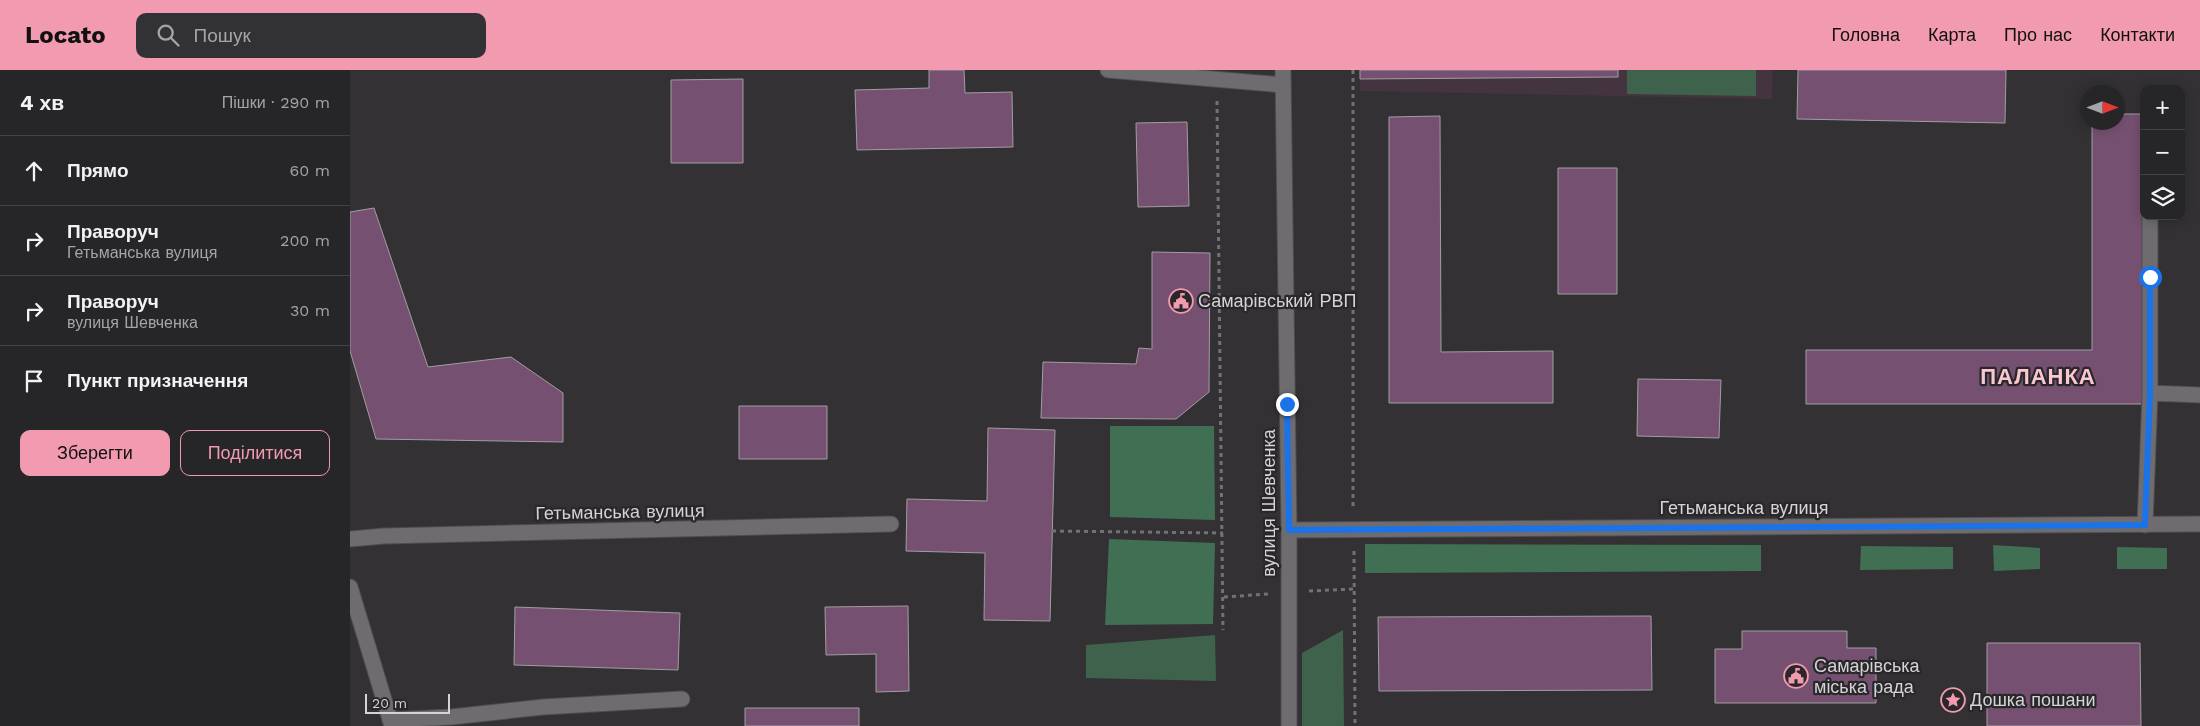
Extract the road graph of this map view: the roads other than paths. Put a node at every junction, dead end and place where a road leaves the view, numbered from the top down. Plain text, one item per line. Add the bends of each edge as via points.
1 (1108, 70) edge
2 (1283, 78) edge
3 (2150, 220) edge
4 (2150, 392) junction
5 (2200, 395) edge
6 (891, 524) dead end
7 (2200, 524) edge
8 (2145, 525) junction
9 (1289, 530) junction
10 (350, 539) edge
11 (350, 587) edge
12 (354, 612) edge
13 (682, 699) dead end
14 (391, 723) edge
15 (1289, 726) edge

1 - 2 street via 1217,80
2 - 9 street, вулиця Шевченка
3 - 4 street
4 - 5 street
4 - 8 street
6 - 10 street, Гетьманська вулиця
7 - 8 street, Гетьманська вулиця
8 - 9 street, Гетьманська вулиця
9 - 15 street, вулиця Шевченка
11 - 12 street
12 - 14 street
13 - 14 street via 543,707

